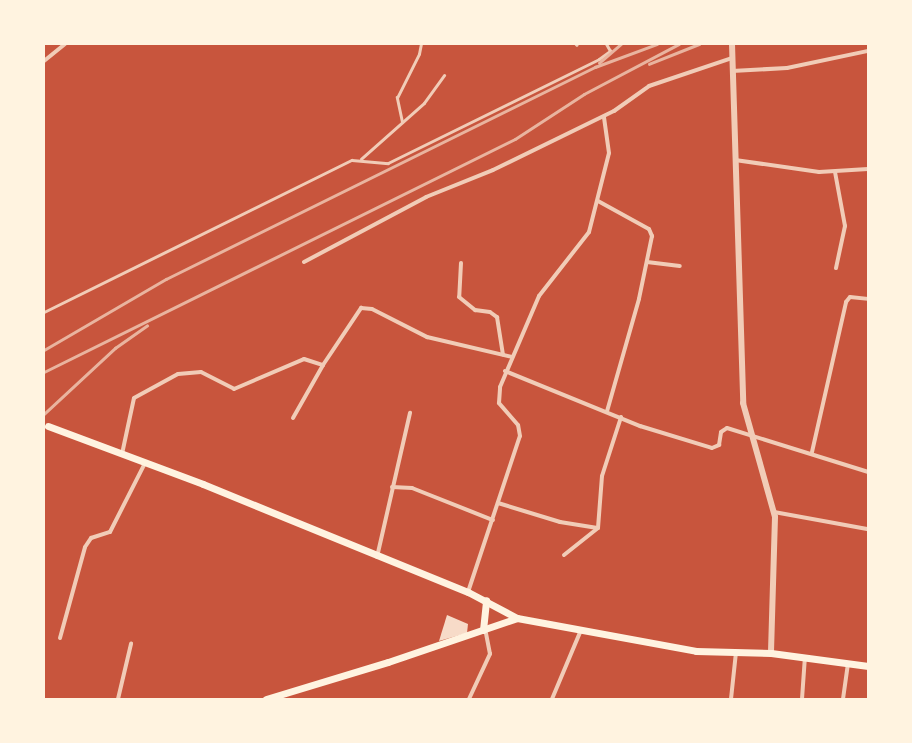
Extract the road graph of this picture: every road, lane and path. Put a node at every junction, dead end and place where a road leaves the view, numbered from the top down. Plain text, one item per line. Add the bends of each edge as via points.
1 (66, 44) edge
2 (421, 44) edge
3 (606, 44) edge
4 (732, 44) edge
5 (868, 51) edge
6 (732, 58) junction
7 (44, 61) edge
8 (732, 72) junction
9 (444, 75) dead end
10 (604, 116) junction
11 (402, 122) junction
12 (360, 159) junction
13 (735, 160) junction
14 (868, 169) edge
15 (835, 172) junction
16 (598, 201) junction
17 (304, 262) dead end
18 (646, 262) junction
19 (461, 263) dead end
20 (680, 266) dead end
21 (836, 268) dead end
22 (868, 299) edge
23 (44, 312) edge
24 (503, 355) junction
25 (512, 357) junction
26 (323, 365) junction
27 (505, 371) junction
28 (607, 411) junction
29 (410, 413) dead end
30 (621, 417) junction
31 (293, 418) dead end
32 (46, 425) edge
33 (752, 433) junction
34 (812, 452) junction
35 (122, 454) junction
36 (145, 463) junction
37 (868, 472) edge
38 (392, 487) junction
39 (498, 503) junction
40 (774, 512) junction
41 (493, 520) junction
42 (598, 528) junction
43 (868, 529) edge
44 (564, 555) dead end
45 (377, 557) junction
46 (468, 592) junction
47 (486, 600) junction
48 (517, 618) junction
49 (484, 629) junction
50 (581, 630) junction
51 (60, 638) dead end
52 (131, 644) dead end
53 (736, 652) junction
54 (771, 653) junction
55 (805, 660) junction
56 (848, 663) junction
57 (868, 666) edge
58 (118, 699) edge
59 (266, 699) edge
60 (469, 699) edge
61 (552, 699) edge
62 (731, 699) edge
63 (802, 699) edge
64 (843, 699) edge

1 - 7 street
2 - 11 lane via 419,54 397,98
3 - 12 lane via 610,51 599,59 388,163
4 - 6 street
5 - 8 street via 787,68
6 - 8 street
6 - 10 street via 649,86
8 - 13 street
9 - 11 lane via 424,103
10 - 16 street via 609,153
10 - 17 street via 493,170 426,198
11 - 12 lane
12 - 23 lane via 230,218
13 - 15 street
13 - 33 street via 743,403
14 - 15 street
15 - 21 street via 845,226
16 - 18 street via 652,232
16 - 25 street via 589,232 539,296
18 - 20 street
18 - 28 street
19 - 24 street via 459,297 475,310 490,312 497,317
22 - 34 street via 850,297 846,302
24 - 25 street
24 - 26 street via 427,337 365,307 357,311
25 - 27 street
26 - 31 street
26 - 35 street via 304,359 234,389 201,372 178,374 134,398
27 - 28 street
27 - 39 street via 499,403 518,425 520,436
28 - 30 street
29 - 38 street
30 - 33 street via 712,448 719,445 723,429
30 - 42 street via 602,476
32 - 35 main road
33 - 34 street
33 - 40 street
34 - 37 street
35 - 36 main road
36 - 45 main road
36 - 51 street via 110,532 91,538 85,547
38 - 41 street via 412,488
38 - 45 street
39 - 41 street
39 - 42 street via 560,522
40 - 43 street
40 - 54 street via 776,560
41 - 46 street
42 - 44 street
45 - 46 main road
46 - 47 main road
47 - 48 main road
47 - 49 main road
48 - 49 main road
48 - 50 main road
49 - 59 main road
49 - 60 street via 490,654
50 - 53 main road via 696,651
50 - 61 street
52 - 58 street
53 - 54 main road
53 - 62 street
54 - 55 main road
55 - 56 main road
55 - 63 street
56 - 57 main road
56 - 64 street

